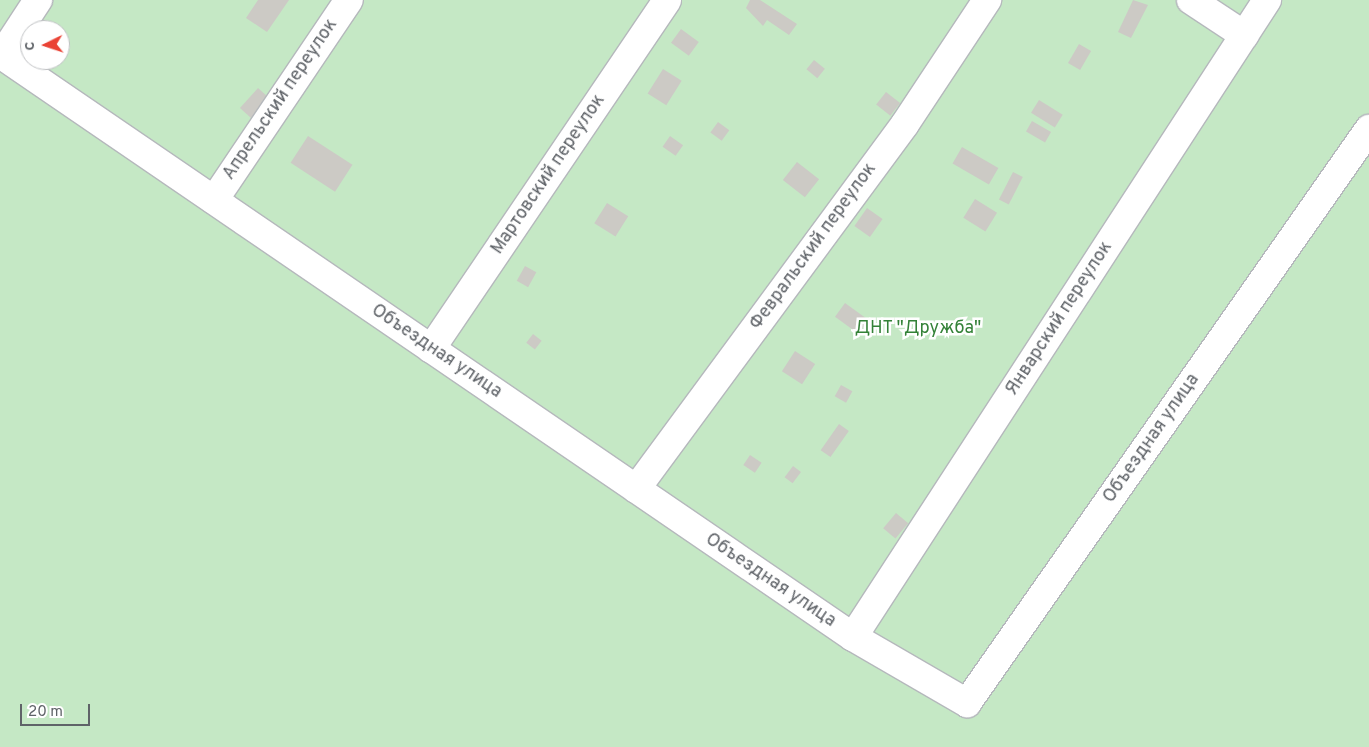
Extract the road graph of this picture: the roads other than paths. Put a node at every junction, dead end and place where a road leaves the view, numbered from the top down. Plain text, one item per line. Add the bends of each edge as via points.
1 (38, 0) edge
2 (349, 0) edge
3 (667, 0) edge
4 (987, 0) edge
5 (1191, 0) edge
6 (1267, 0) edge
7 (1244, 35) junction
8 (1, 55) edge
9 (1369, 129) edge
10 (214, 200) junction
11 (431, 349) junction
12 (636, 489) junction
13 (853, 637) junction

1 - 8 street
2 - 10 street, Апрельский переулок
3 - 11 street, Мартовский переулок
4 - 12 street, Февральский переулок via 905,124
5 - 7 street
6 - 7 street, Январский переулок
7 - 13 street, Январский переулок
8 - 10 street, Объездная улица
9 - 13 street, Объездная улица via 967,703
10 - 11 street, Объездная улица
11 - 12 street, Объездная улица
12 - 13 street, Объездная улица

